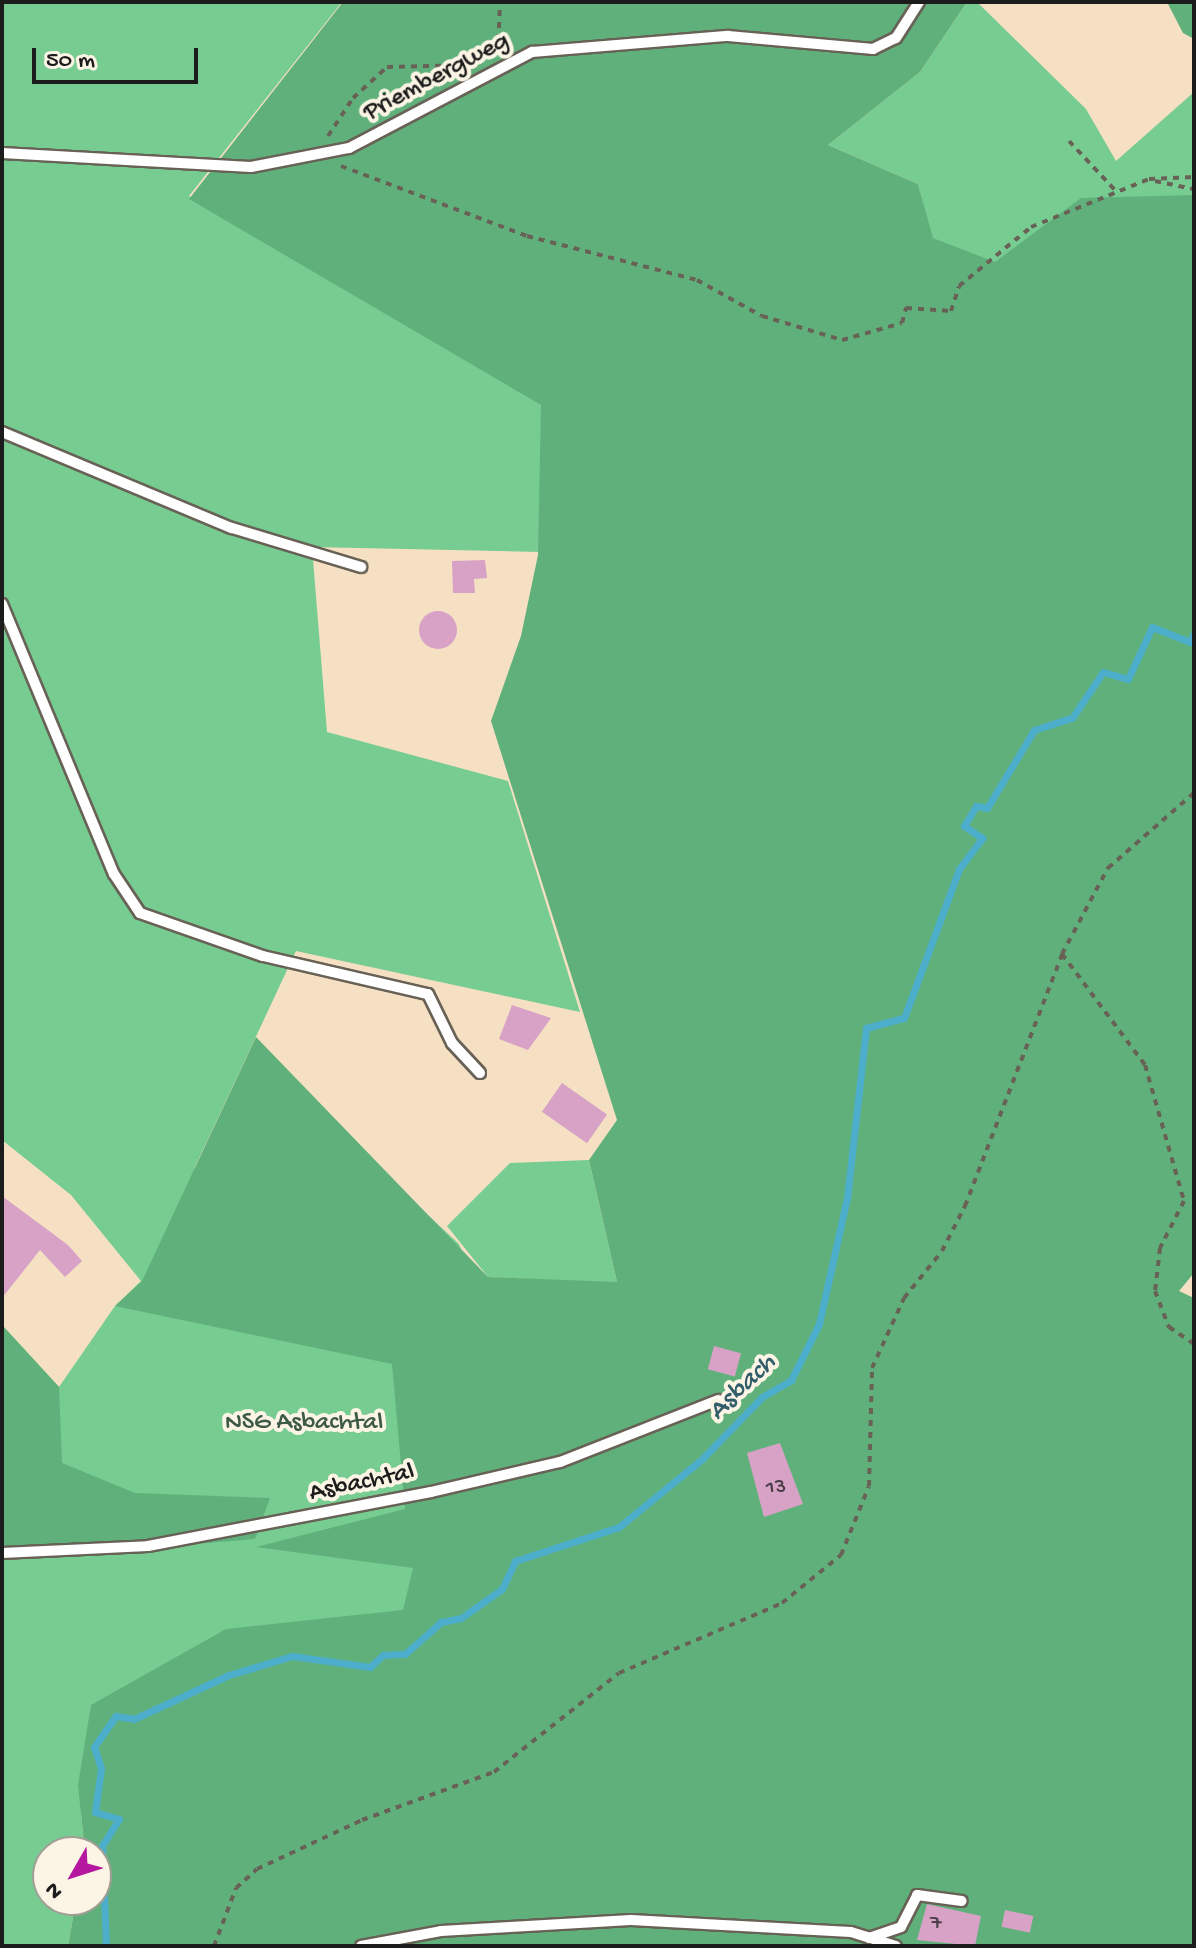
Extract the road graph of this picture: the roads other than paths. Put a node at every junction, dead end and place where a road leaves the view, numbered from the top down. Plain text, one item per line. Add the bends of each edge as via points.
1 (919, 2) edge
2 (2, 153) edge
3 (2, 432) edge
4 (361, 567) dead end
5 (2, 604) edge
6 (480, 1073) dead end
7 (718, 1400) dead end
8 (2, 1553) edge
9 (962, 1901) dead end
10 (869, 1938) junction
11 (361, 1946) edge
12 (896, 1946) edge

1 - 2 lane, Priembergweg via 896,38 873,49 728,36 532,52 388,131 314,157 251,167
3 - 4 lane via 232,528
5 - 6 lane via 114,874 140,913 208,941 428,994 452,1043
7 - 8 lane, Asbachtal via 560,1462 431,1492 148,1546
9 - 10 lane via 917,1895 901,1927
10 - 11 lane via 631,1920 441,1931
10 - 12 lane

